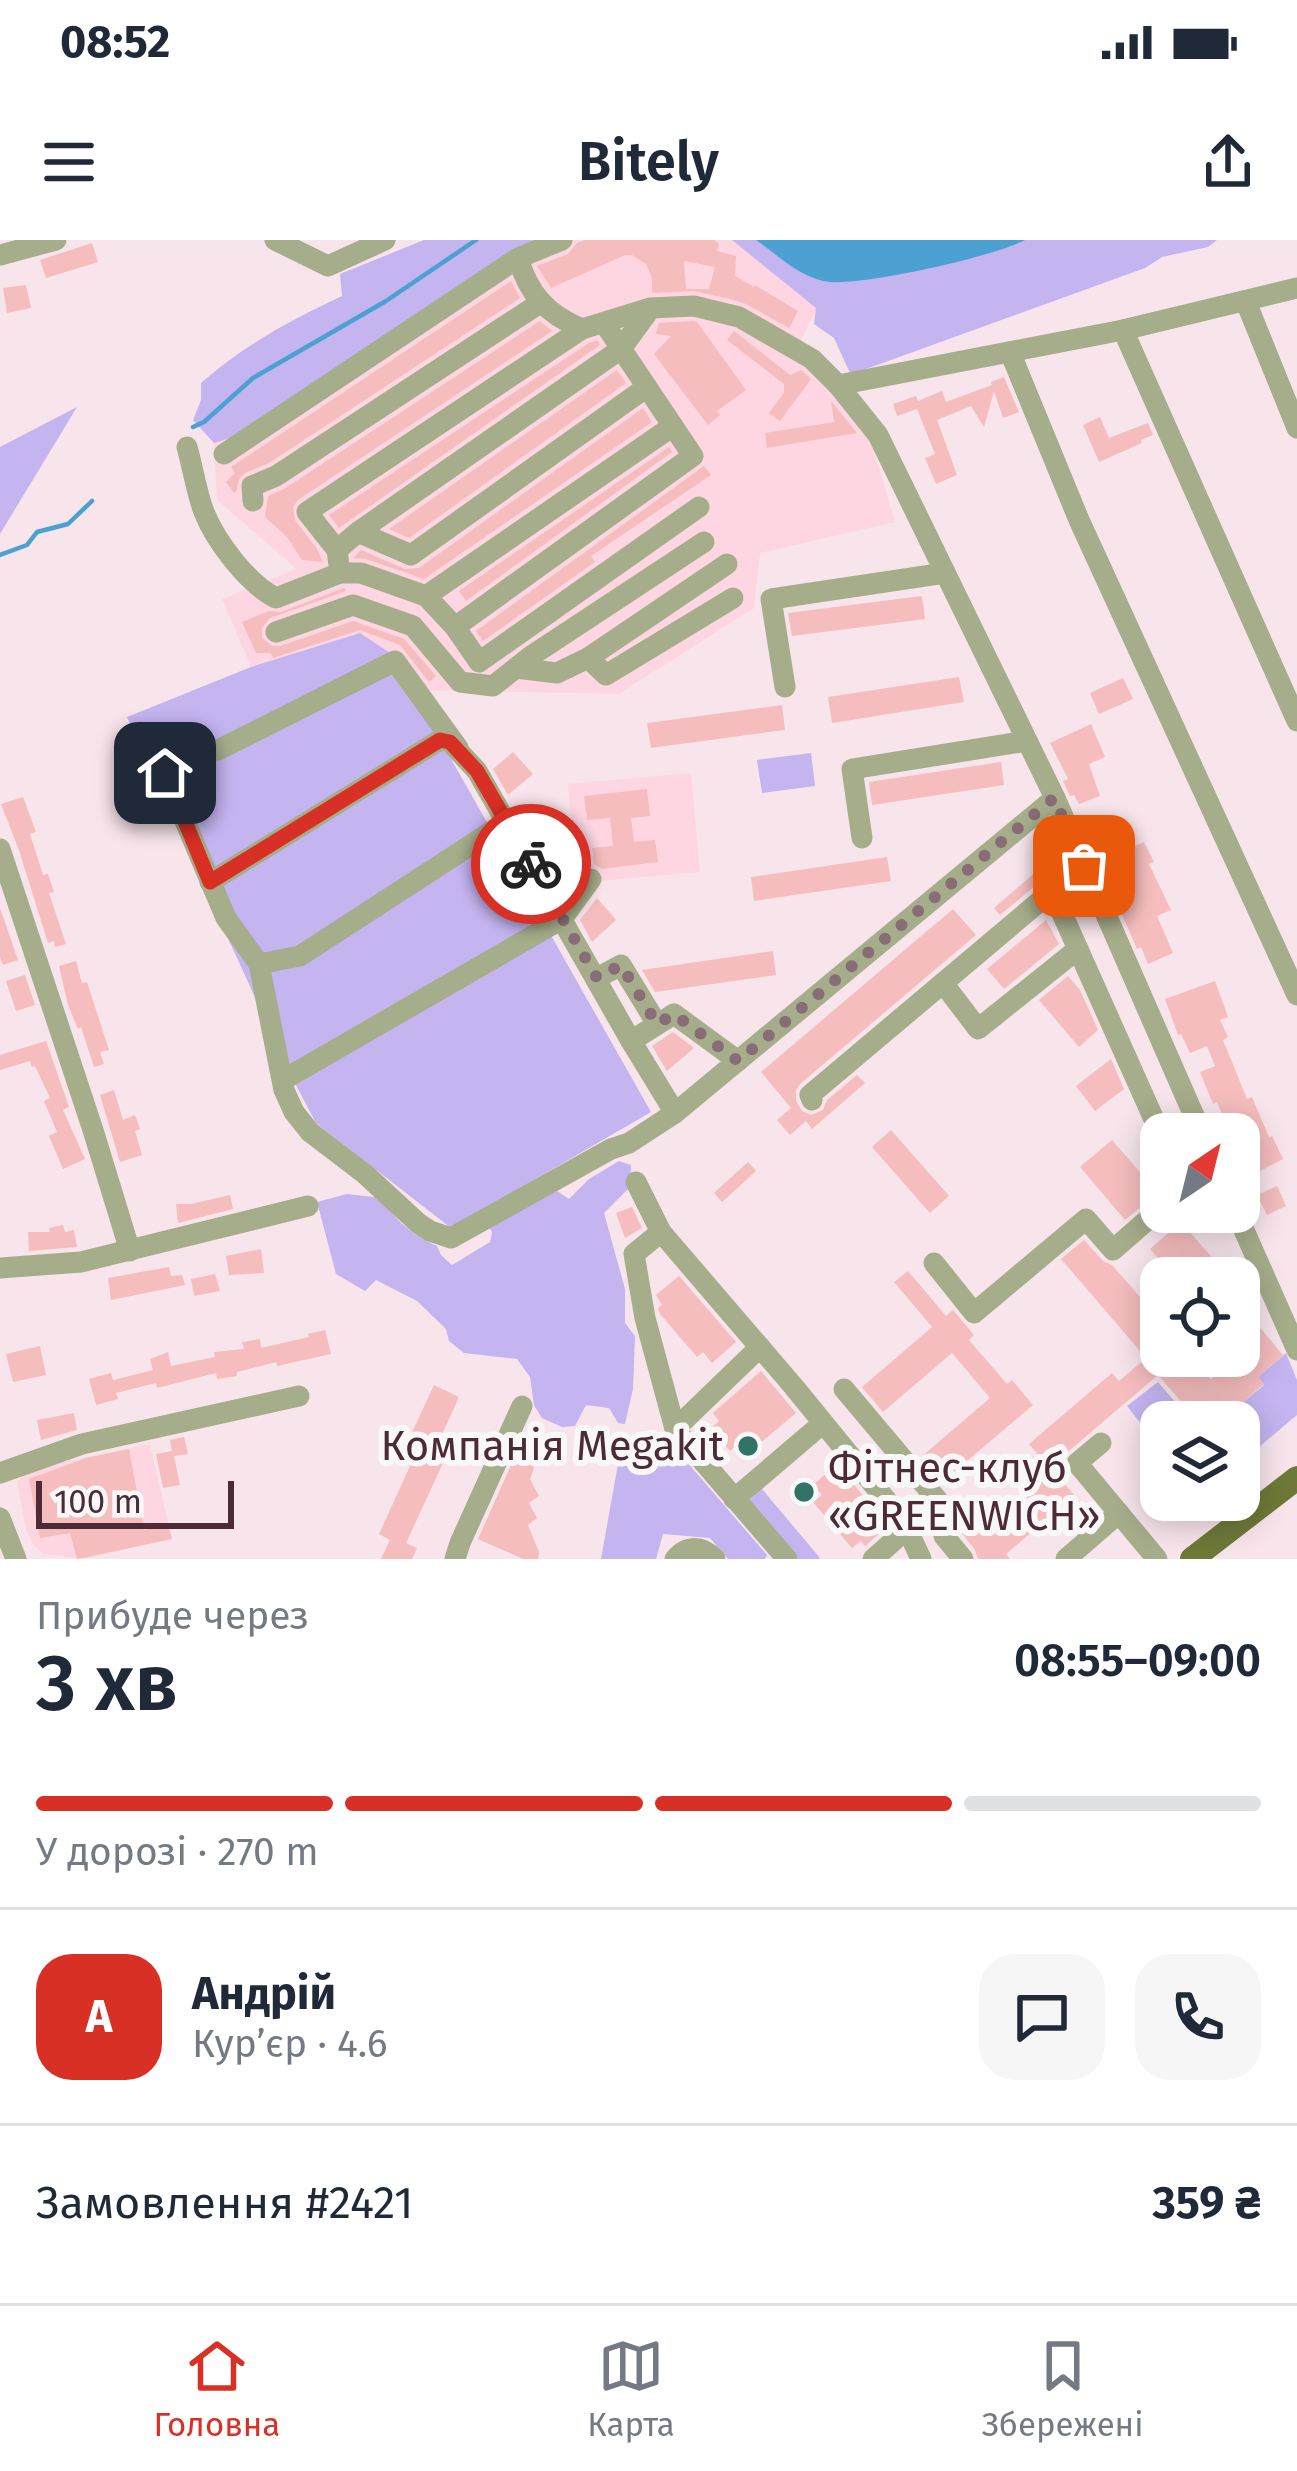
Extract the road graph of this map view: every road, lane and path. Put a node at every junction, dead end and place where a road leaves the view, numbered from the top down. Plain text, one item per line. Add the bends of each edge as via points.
1 (56, 240) edge
2 (385, 240) edge
3 (562, 240) edge
4 (280, 241) edge
5 (0, 255) edge
6 (518, 258) junction
7 (1297, 288) edge
8 (1246, 302) junction
9 (539, 303) junction
10 (650, 308) junction
11 (593, 326) junction
12 (1123, 330) junction
13 (622, 349) junction
14 (1010, 352) junction
15 (838, 386) junction
16 (647, 387) junction
17 (673, 426) junction
18 (1297, 428) edge
19 (188, 447) dead end
20 (224, 454) dead end
21 (254, 502) dead end
22 (699, 507) dead end
23 (358, 532) junction
24 (704, 542) dead end
25 (337, 550) junction
26 (727, 564) dead end
27 (340, 573) junction
28 (944, 573) junction
29 (426, 596) junction
30 (733, 598) dead end
31 (455, 627) junction
32 (276, 632) dead end
33 (588, 658) junction
34 (516, 668) junction
35 (478, 673) junction
36 (777, 678) dead end
37 (1297, 721) edge
38 (1027, 741) junction
39 (459, 748) junction
40 (218, 750) dead end
41 (165, 773) dead end
42 (1054, 798) junction
43 (506, 822) junction
44 (862, 838) dead end
45 (0, 849) edge
46 (1084, 866) junction
47 (591, 879) dead end
48 (210, 882) junction
49 (1052, 891) junction
50 (562, 920) junction
51 (1078, 949) junction
52 (260, 964) junction
53 (597, 978) junction
54 (944, 983) junction
55 (1297, 994) edge
56 (657, 1024) junction
57 (631, 1041) junction
58 (738, 1061) junction
59 (283, 1080) junction
60 (812, 1100) dead end
61 (675, 1113) junction
62 (1151, 1113) edge
63 (1193, 1113) edge
64 (636, 1182) dead end
65 (308, 1205) dead end
66 (1140, 1226) edge
67 (661, 1232) junction
68 (1245, 1233) edge
69 (130, 1251) junction
70 (934, 1263) dead end
71 (0, 1268) edge
72 (762, 1350) junction
73 (1297, 1350) edge
74 (844, 1389) dead end
75 (299, 1396) dead end
76 (522, 1406) dead end
77 (822, 1424) junction
78 (675, 1429) junction
79 (1101, 1443) dead end
80 (0, 1473) edge
81 (1297, 1478) edge
82 (734, 1499) junction
83 (1119, 1513) junction
84 (0, 1518) edge
85 (908, 1529) junction
86 (16, 1559) edge
87 (455, 1559) edge
88 (675, 1559) edge
89 (715, 1559) edge
90 (787, 1559) edge
91 (873, 1559) edge
92 (921, 1559) edge
93 (963, 1559) edge
94 (1066, 1559) edge
95 (1156, 1559) edge
96 (1192, 1559) edge

1 - 5 street
2 - 4 street via 328,266
3 - 6 street
6 - 9 street
6 - 20 street
7 - 8 street
8 - 12 street
8 - 18 street
9 - 11 street via 559,319
9 - 21 street via 252,486
10 - 11 street
10 - 13 street
10 - 15 street via 739,317 812,359
11 - 13 street
11 - 25 street via 307,512
12 - 14 street
12 - 37 street
13 - 16 street
13 - 23 street
14 - 15 street
14 - 55 street
15 - 28 street via 878,436
16 - 17 street
16 - 23 street via 411,555
17 - 29 street
17 - 31 street via 693,456
19 - 27 street via 205,514 263,592 276,598
22 - 35 street
23 - 25 street
24 - 34 street
25 - 27 street
26 - 33 street
27 - 29 street via 361,572
28 - 36 street via 771,599
28 - 38 street
29 - 31 street
30 - 33 street via 607,675
31 - 35 street
32 - 35 street via 353,605 413,626 460,682
33 - 34 street via 557,673
34 - 35 street via 493,686
38 - 42 street
38 - 44 street via 844,771
39 - 40 street via 395,661
39 - 43 street
39 - 48 street via 440,740
41 - 48 street
42 - 46 street
42 - 58 street
43 - 50 street
43 - 52 street via 300,956
45 - 69 street
46 - 49 street
46 - 63 street
47 - 50 street
48 - 52 street
49 - 51 street
49 - 54 street
50 - 53 street
50 - 59 street
51 - 54 street via 978,1029
51 - 62 street
52 - 59 street
53 - 56 street via 621,965
53 - 57 street
54 - 60 street
56 - 57 street
56 - 58 street via 674,1014
57 - 61 street
58 - 61 street
59 - 61 street via 310,1132 418,1222 451,1238
64 - 67 street
65 - 69 street
66 - 70 street via 1113,1250 1086,1219 974,1313
67 - 72 street
67 - 78 street via 634,1254
68 - 73 street
69 - 71 street
72 - 77 street
72 - 78 street
74 - 93 street via 940,1503 944,1536
75 - 80 street via 82,1444
76 - 87 street
77 - 82 street
77 - 85 street
78 - 82 street
79 - 83 street via 1077,1463
81 - 96 main road
82 - 90 street
83 - 94 street
83 - 95 street
84 - 86 street
85 - 91 street
85 - 92 street
88 - 89 street via 697,1548

